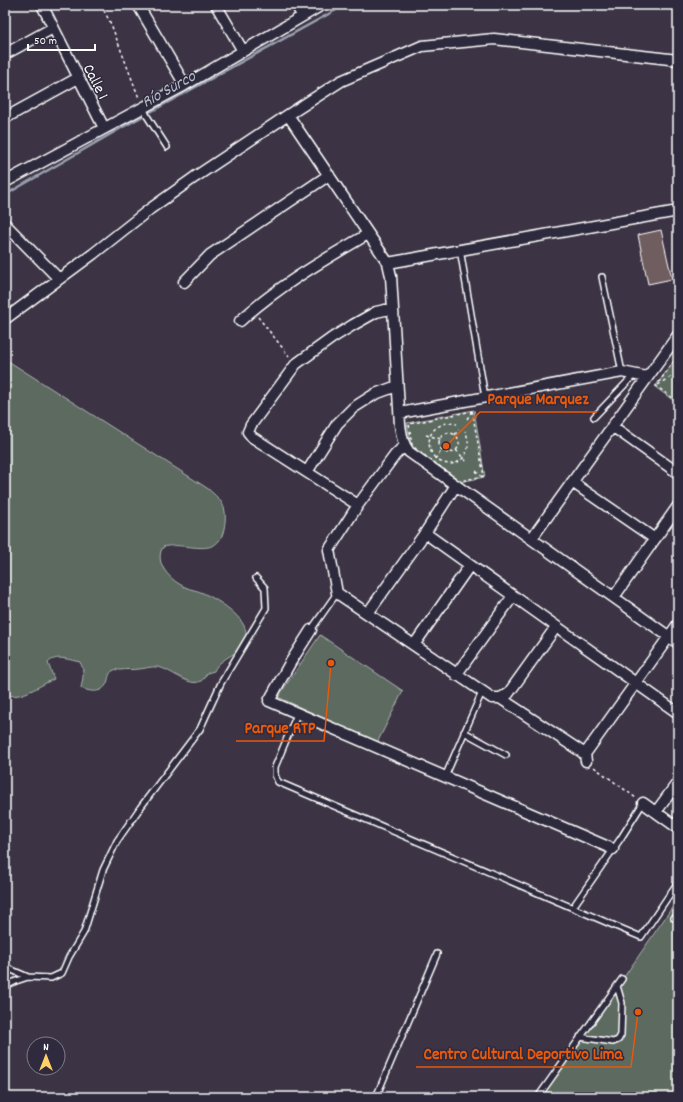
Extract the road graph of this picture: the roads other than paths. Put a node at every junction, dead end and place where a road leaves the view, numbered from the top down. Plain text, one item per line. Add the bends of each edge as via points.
1 (42, 5) edge
2 (138, 5) edge
3 (216, 5) edge
4 (296, 5) edge
5 (322, 5) edge
6 (302, 16) junction
7 (53, 28) junction
8 (243, 52) junction
9 (5, 54) edge
10 (678, 60) edge
11 (78, 78) junction
12 (185, 84) junction
13 (145, 112) junction
14 (288, 115) junction
15 (5, 118) edge
16 (104, 128) junction
17 (167, 147) dead end
18 (329, 175) junction
19 (5, 182) edge
20 (678, 211) edge
21 (5, 224) edge
22 (368, 234) junction
23 (460, 249) junction
24 (388, 263) junction
25 (602, 277) dead end
26 (59, 279) junction
27 (184, 282) dead end
28 (392, 310) junction
29 (5, 319) edge
30 (240, 321) dead end
31 (678, 335) edge
32 (622, 372) junction
33 (634, 375) junction
34 (647, 377) junction
35 (397, 386) junction
36 (485, 397) junction
37 (400, 413) junction
38 (594, 417) dead end
39 (612, 426) junction
40 (404, 446) junction
41 (307, 472) junction
42 (678, 473) edge
43 (572, 482) junction
44 (456, 485) junction
45 (358, 505) junction
46 (678, 506) edge
47 (425, 533) junction
48 (532, 538) junction
49 (655, 540) junction
50 (470, 565) junction
51 (256, 578) dead end
52 (337, 593) junction
53 (512, 596) junction
54 (614, 597) junction
55 (368, 614) junction
56 (678, 624) edge
57 (556, 627) junction
58 (311, 630) joint
59 (669, 637) junction
60 (678, 643) edge
61 (414, 645) junction
62 (456, 675) junction
63 (635, 684) junction
64 (482, 692) junction
65 (500, 698) junction
66 (678, 713) edge
67 (297, 714) junction
68 (464, 732) junction
69 (506, 755) dead end
70 (445, 778) junction
71 (678, 782) edge
72 (643, 803) joint
73 (656, 812) junction
74 (678, 828) edge
75 (613, 849) junction
76 (678, 882) edge
77 (573, 907) junction
78 (437, 954) dead end
79 (5, 967) edge
80 (28, 977) junction
81 (5, 978) edge
82 (622, 978) dead end
83 (617, 986) junction
84 (6, 987) edge
85 (580, 1037) junction
86 (376, 1097) edge
87 (538, 1097) edge

1 - 7 street, Calle 1
2 - 12 street
3 - 8 street
4 - 6 street
5 - 6 street
6 - 8 street
7 - 9 street
7 - 11 street, Calle 1
8 - 12 street
10 - 14 street via 494,39 422,46 341,81
11 - 15 street
11 - 16 street, Calle 1
12 - 13 street
13 - 16 street
13 - 17 lane
14 - 18 street
14 - 26 street via 195,177
16 - 19 street
18 - 22 street
18 - 27 street via 210,255
20 - 23 street
21 - 26 street
22 - 24 street
22 - 30 street via 310,269
23 - 24 street
23 - 36 lane
24 - 28 street
25 - 32 lane
26 - 29 street
28 - 35 street
28 - 41 street via 376,312 332,338 296,364 251,425 248,432 252,437
31 - 34 street
32 - 33 street
32 - 36 street
33 - 34 street
33 - 38 lane
34 - 39 street
35 - 37 street
35 - 41 street via 375,394 353,408 337,424
36 - 37 street
37 - 40 street
39 - 42 street
39 - 43 street
40 - 44 street via 409,452 432,462
40 - 45 street
41 - 45 street
43 - 48 street
43 - 49 street
44 - 47 street
44 - 48 street
45 - 52 street via 329,550
46 - 49 street
47 - 50 street
47 - 55 street
48 - 54 street
49 - 54 street
50 - 53 street
50 - 61 street
51 - 80 lane via 265,588 266,608 221,683 200,729 117,841 103,870 84,932 62,973 51,978
52 - 55 street
52 - 58 lane
53 - 57 street
53 - 62 street
54 - 59 street
55 - 61 street
56 - 59 street
57 - 63 street
57 - 65 street via 508,694
58 - 67 street via 269,702
59 - 60 street
59 - 63 street
61 - 62 street
62 - 64 street
63 - 65 street via 585,758
63 - 66 street
64 - 65 street via 492,698
64 - 68 lane
67 - 70 street
67 - 77 lane via 275,767 274,775 278,782
68 - 69 lane
68 - 70 lane
70 - 75 street
71 - 73 street
72 - 73 street
72 - 75 lane
73 - 74 street
75 - 77 lane
76 - 77 lane via 640,937
78 - 86 lane
79 - 80 lane
80 - 84 lane
81 - 84 lane
82 - 83 lane
83 - 85 lane
83 - 85 lane via 622,1003 621,1035 618,1040 613,1042
85 - 87 lane

